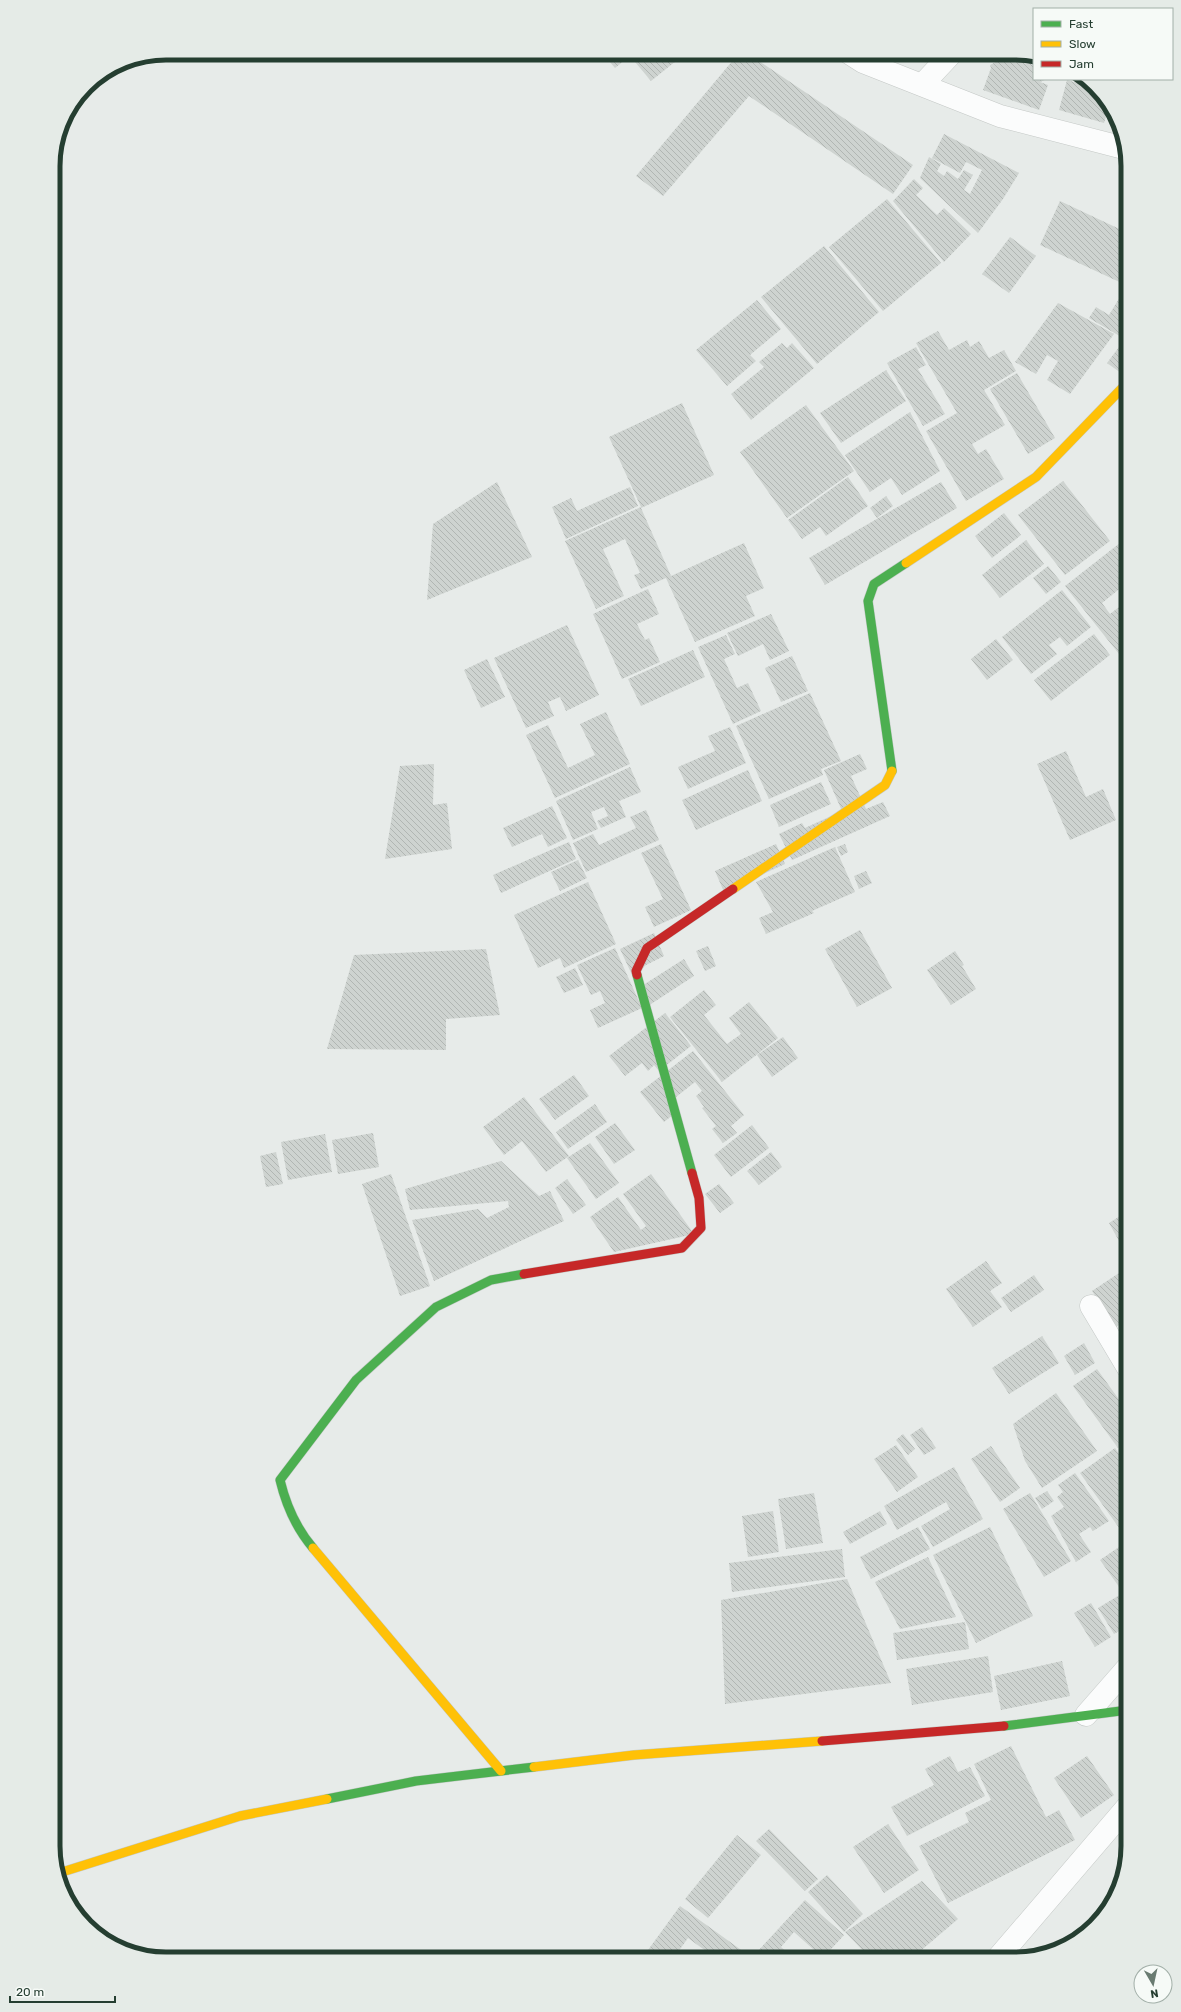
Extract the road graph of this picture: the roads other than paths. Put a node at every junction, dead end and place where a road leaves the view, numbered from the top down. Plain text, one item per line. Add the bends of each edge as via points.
1 (860, 60) edge
2 (945, 60) edge
3 (922, 85) junction
4 (1119, 147) edge
5 (1121, 389) edge
6 (1090, 1306) dead end
7 (1121, 1357) edge
8 (1121, 1674) edge
9 (1121, 1711) edge
10 (1086, 1715) junction
11 (501, 1771) junction
12 (1121, 1814) edge
13 (63, 1872) edge
14 (1003, 1952) edge

1 - 3 street
2 - 3 street
3 - 4 street via 1000,116
5 - 11 street via 1036,477 874,584 868,601 892,774 886,785 647,948 636,971 699,1198 701,1228 682,1248 491,1280 436,1307 356,1380 280,1480 286,1504 305,1540
6 - 7 street
8 - 10 street
9 - 10 street
10 - 11 street via 978,1729 634,1755
11 - 13 street via 416,1781 240,1816
12 - 14 street

